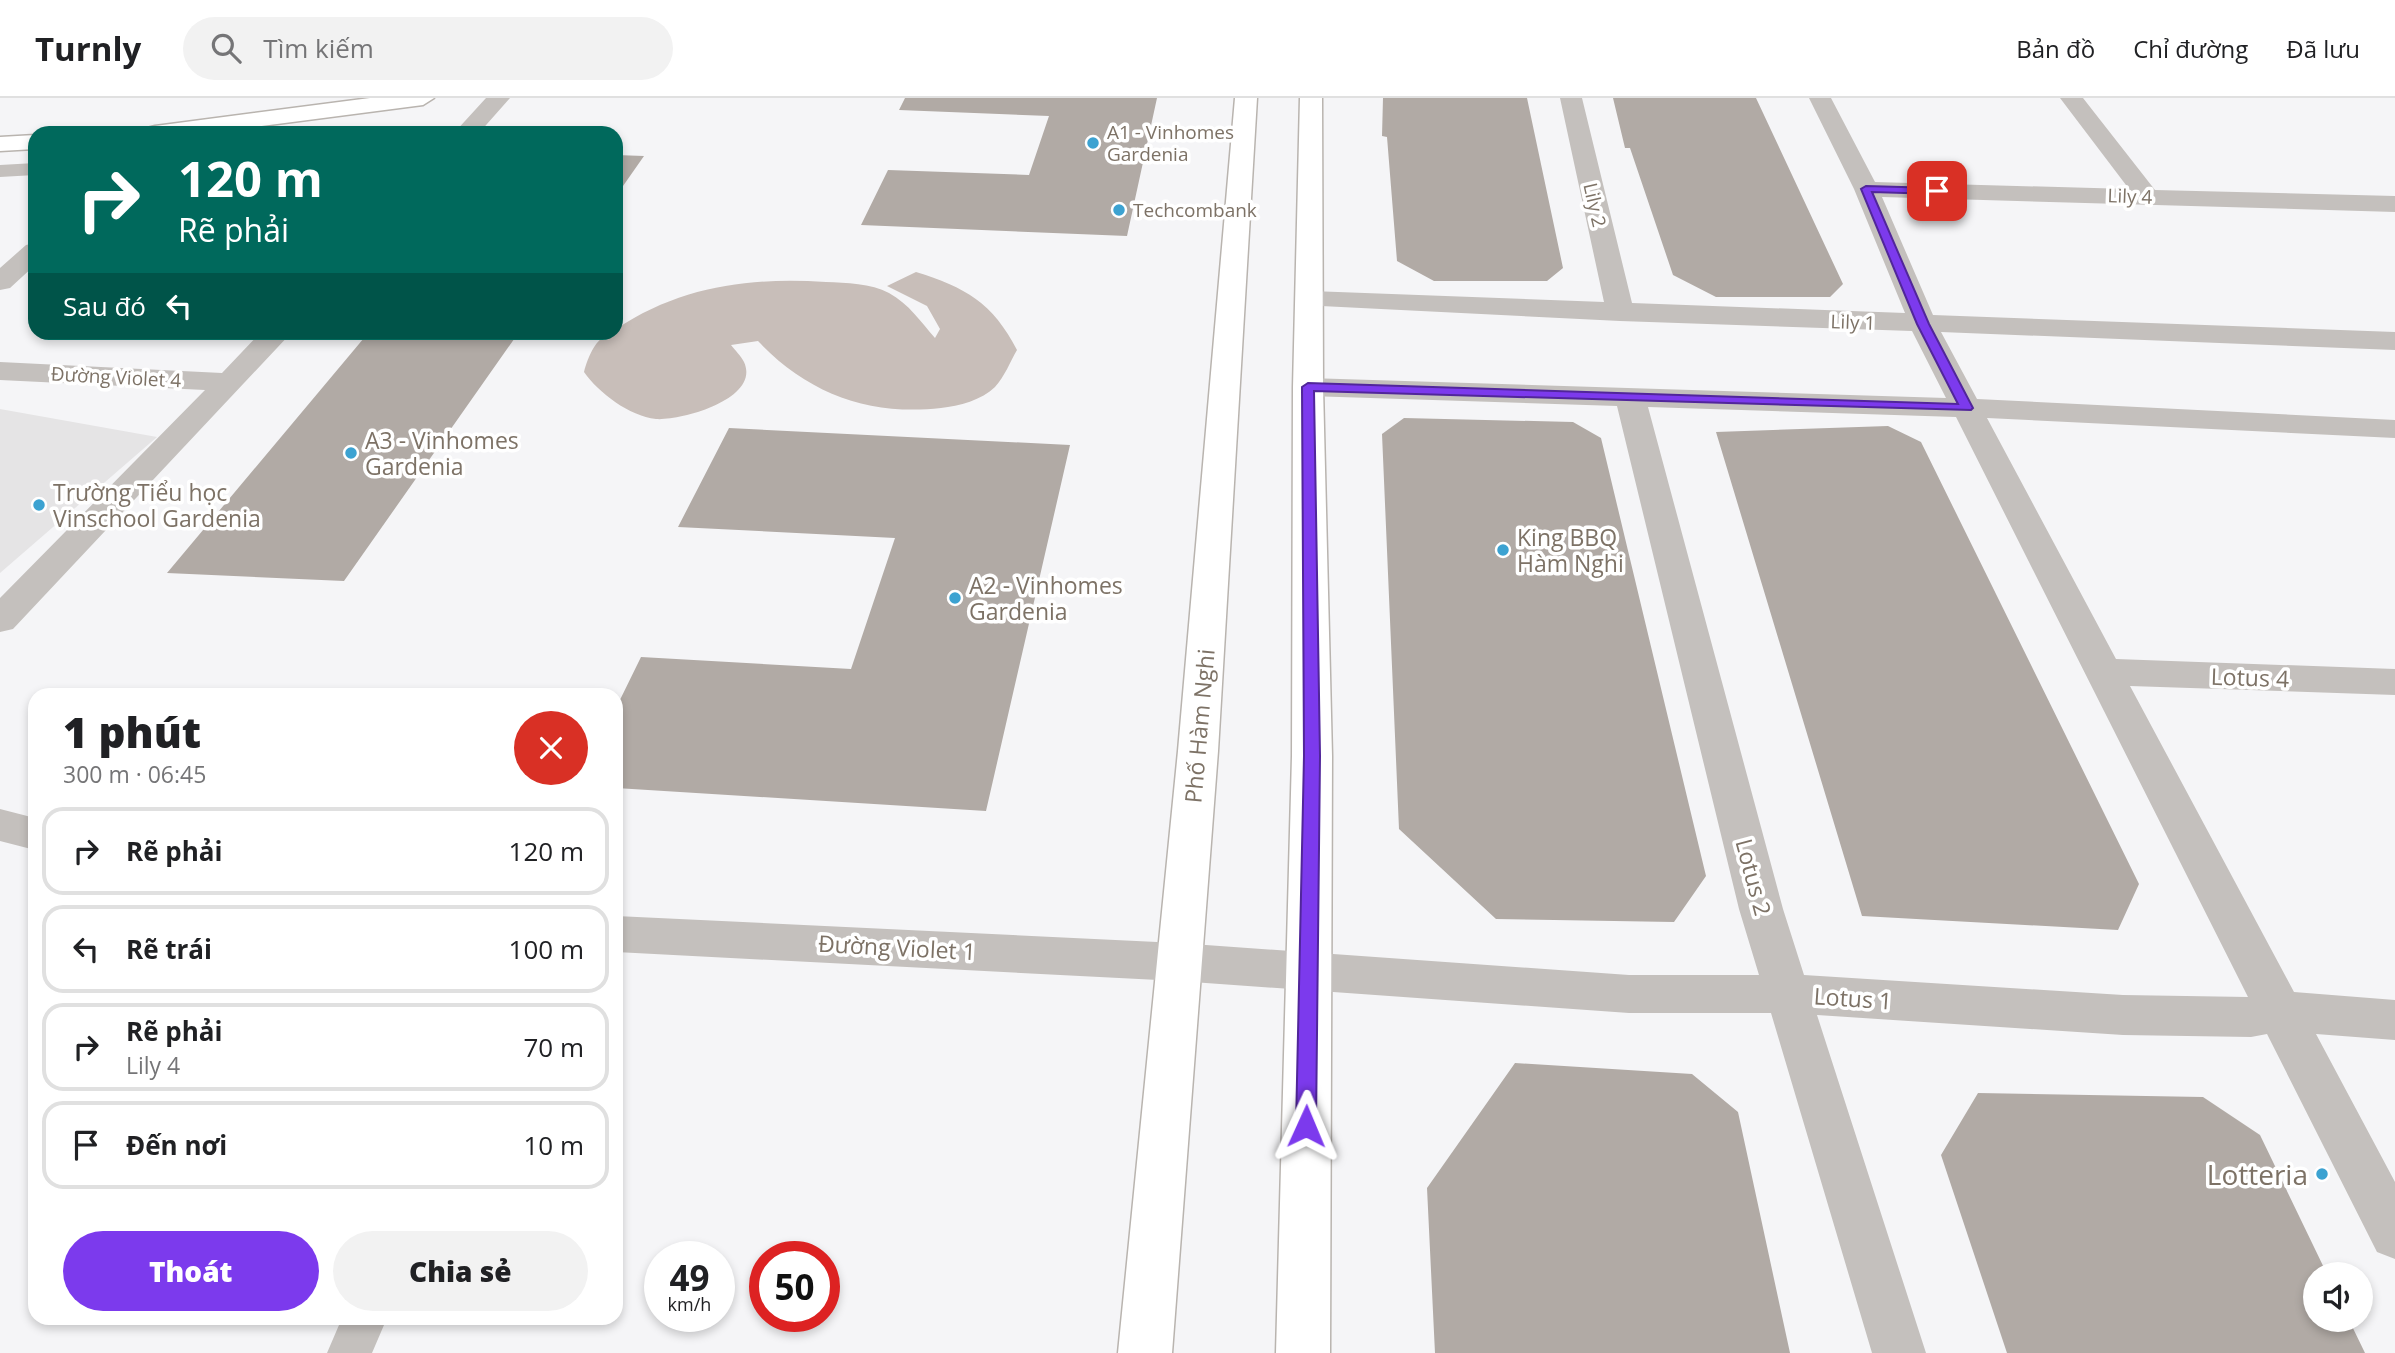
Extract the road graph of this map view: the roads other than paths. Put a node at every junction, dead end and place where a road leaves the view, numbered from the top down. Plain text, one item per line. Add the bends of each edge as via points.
1 (423, 98) edge
2 (499, 98) edge
3 (1247, 98) edge
4 (1311, 98) edge
5 (1571, 98) edge
6 (1820, 98) edge
7 (2071, 98) edge
8 (217, 126) edge
9 (473, 126) edge
10 (28, 142) edge
11 (0, 144) edge
12 (28, 169) edge
13 (0, 171) edge
14 (1866, 189) junction
15 (2148, 197) junction
16 (2395, 205) edge
17 (28, 257) edge
18 (0, 282) edge
19 (1311, 299) junction
20 (1620, 313) junction
21 (1923, 324) junction
22 (271, 340) edge
23 (2395, 341) edge
24 (0, 371) edge
25 (232, 382) junction
26 (1308, 387) junction
27 (1630, 396) junction
28 (1966, 408) junction
29 (2395, 429) edge
30 (0, 620) edge
31 (2105, 672) junction
32 (2395, 682) edge
33 (0, 825) edge
34 (28, 832) edge
35 (623, 934) edge
36 (1178, 962) junction
37 (1310, 971) junction
38 (1789, 994) junction
39 (2281, 1011) junction
40 (2395, 1020) edge
41 (2395, 1234) edge
42 (362, 1325) edge
43 (349, 1353) edge
44 (1145, 1353) edge
45 (1303, 1353) edge
46 (1899, 1353) edge

1 - 8 main road
2 - 9 street
3 - 36 main road, Phố Hàm Nghi
4 - 19 main road
5 - 20 street, Lily 2
6 - 14 street
7 - 15 street
10 - 11 main road
12 - 13 lane
14 - 15 street, Lily 4
14 - 21 street
15 - 16 street, Lily 4
17 - 18 street
19 - 20 street, Lily 1
19 - 26 main road
20 - 21 street, Lily 1
21 - 23 street, Lily 1
21 - 28 street
22 - 25 street
24 - 25 street, Đường Violet 4
25 - 30 street
26 - 27 street
26 - 37 main road
27 - 28 street
27 - 38 street, Lotus 2 via 1761,909
28 - 29 street
28 - 31 street
31 - 32 street, Lotus 4
31 - 39 street
33 - 34 street
35 - 36 street, Đường Violet 1
36 - 37 street, Đường Violet 1
36 - 44 main road, Phố Hàm Nghi
37 - 38 street, Lotus 1 via 1629,994
37 - 45 main road
38 - 39 street, Lotus 1 via 2123,1015 2251,1017
38 - 46 street, Lotus 2
39 - 40 street, Lotus 1
39 - 41 street
42 - 43 lane

